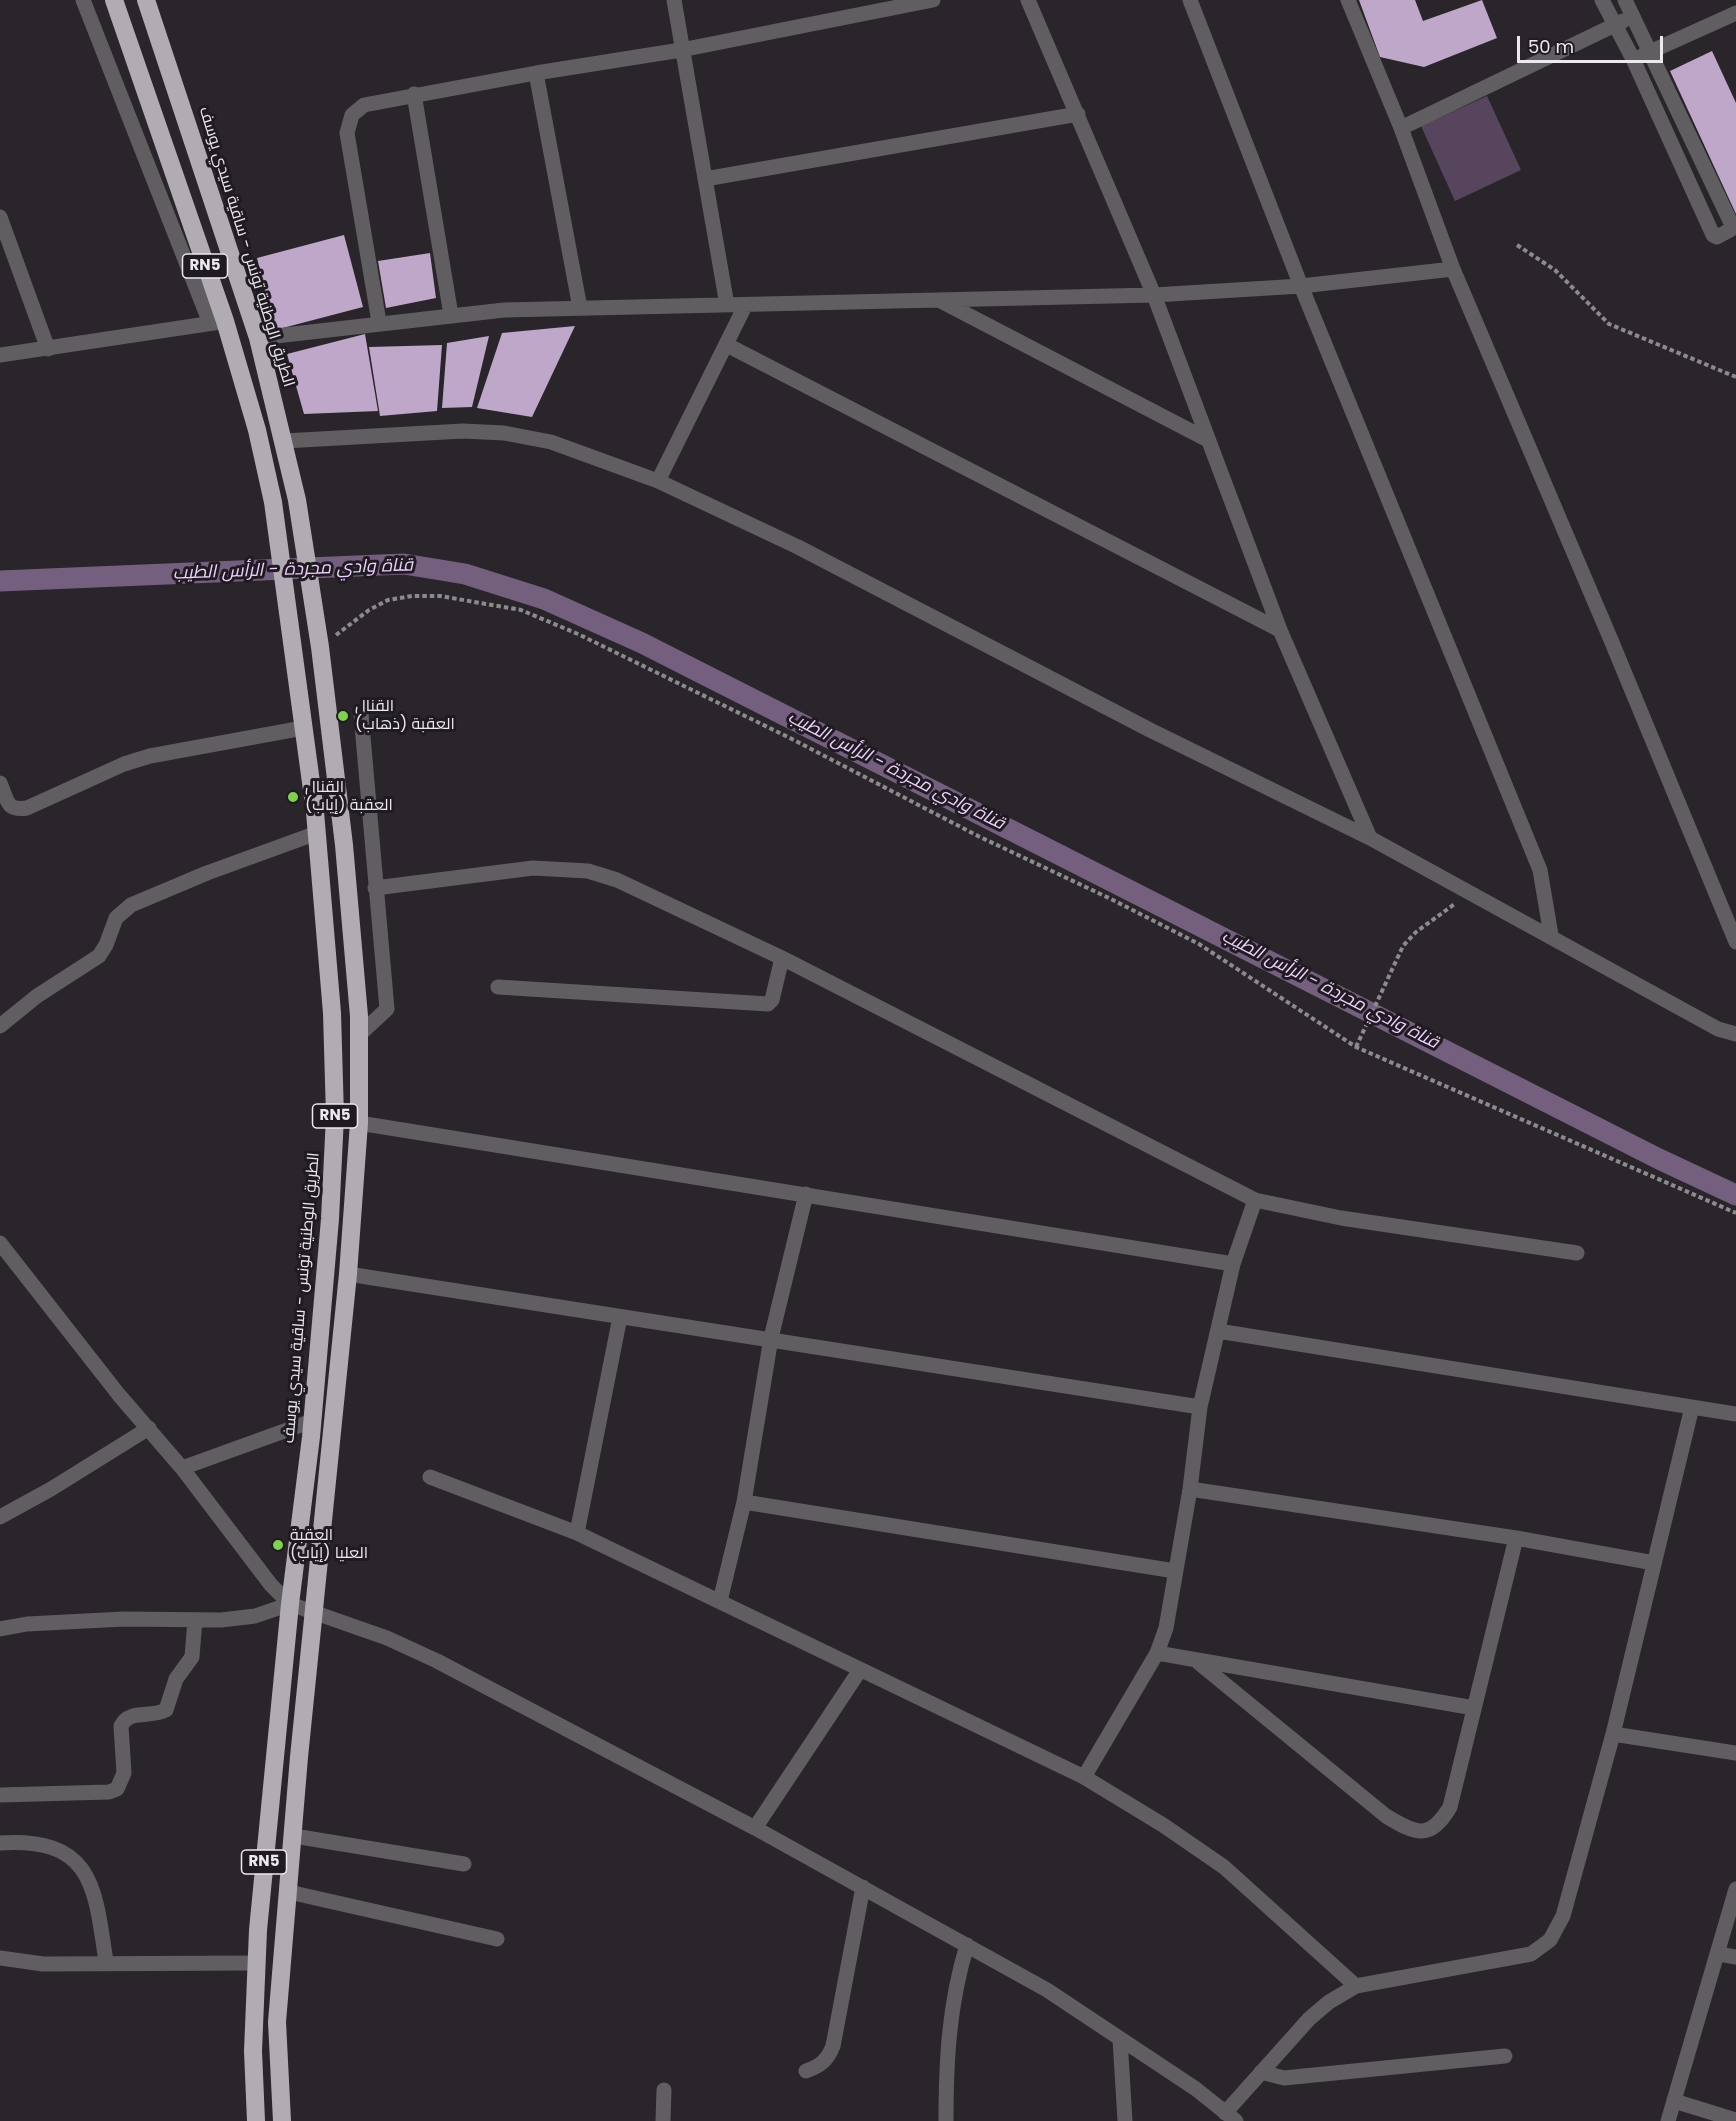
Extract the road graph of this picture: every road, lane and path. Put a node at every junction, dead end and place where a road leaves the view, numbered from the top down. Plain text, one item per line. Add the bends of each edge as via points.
1 (83, 0) edge
2 (114, 0) edge
3 (146, 0) edge
4 (674, 0) edge
5 (933, 0) edge
6 (1028, 0) edge
7 (1190, 0) edge
8 (1347, 0) edge
9 (1602, 0) edge
10 (1625, 0) edge
11 (1736, 13) edge
12 (1633, 16) junction
13 (1614, 25) junction
14 (681, 50) junction
15 (1652, 51) junction
16 (1633, 59) junction
17 (536, 73) junction
18 (414, 94) junction
19 (1078, 114) junction
20 (1401, 128) junction
21 (705, 179) junction
22 (0, 217) edge
23 (1517, 245) dead end
24 (1453, 269) junction
25 (1301, 286) junction
26 (1154, 295) junction
27 (937, 299) junction
28 (727, 305) junction
29 (746, 306) junction
30 (580, 308) junction
31 (451, 315) junction
32 (217, 322) junction
33 (379, 322) junction
34 (258, 338) junction
35 (727, 345) junction
36 (48, 349) junction
37 (0, 355) edge
38 (1736, 378) edge
39 (1208, 440) junction
40 (284, 441) junction
41 (658, 481) junction
42 (1280, 630) junction
43 (320, 647) junction
44 (361, 714) dead end
45 (303, 728) junction
46 (0, 783) edge
47 (317, 833) junction
48 (1370, 838) junction
49 (375, 888) junction
50 (1472, 892) junction
51 (1551, 935) junction
52 (1736, 942) edge
53 (782, 958) junction
54 (498, 987) dead end
55 (0, 1026) edge
56 (1736, 1034) edge
57 (359, 1035) junction
58 (1356, 1047) junction
59 (359, 1123) junction
60 (806, 1194) junction
61 (1255, 1200) junction
62 (1736, 1213) edge
63 (0, 1243) edge
64 (1576, 1253) dead end
65 (1233, 1264) junction
66 (348, 1274) junction
67 (620, 1317) junction
68 (1218, 1331) junction
69 (771, 1338) junction
70 (1200, 1407) junction
71 (1692, 1407) junction
72 (1736, 1414) edge
73 (312, 1421) junction
74 (149, 1428) junction
75 (182, 1468) junction
76 (430, 1477) dead end
77 (1191, 1489) junction
78 (744, 1502) junction
79 (0, 1517) edge
80 (577, 1533) junction
81 (1516, 1538) junction
82 (1654, 1563) junction
83 (1175, 1571) junction
84 (720, 1601) junction
85 (290, 1604) junction
86 (316, 1612) junction
87 (195, 1620) junction
88 (0, 1629) edge
89 (1157, 1653) junction
90 (1199, 1663) junction
91 (860, 1670) junction
92 (1474, 1708) junction
93 (1613, 1734) junction
94 (1736, 1753) edge
95 (1084, 1777) junction
96 (0, 1795) edge
97 (755, 1828) junction
98 (294, 1836) junction
99 (0, 1843) edge
100 (464, 1864) dead end
101 (863, 1887) junction
102 (1736, 1889) edge
103 (289, 1892) junction
104 (497, 1939) dead end
105 (967, 1945) junction
106 (1719, 1954) junction
107 (1736, 1957) edge
108 (0, 1958) edge
109 (106, 1962) junction
110 (256, 1963) junction
111 (1356, 1986) junction
112 (1120, 2039) junction
113 (1506, 2056) dead end
114 (806, 2072) dead end
115 (1261, 2072) junction
116 (664, 2090) dead end
117 (1674, 2101) junction
118 (1230, 2117) edge
119 (1736, 2120) edge
120 (256, 2121) edge
121 (282, 2121) edge
122 (663, 2121) edge
123 (946, 2121) edge
124 (1125, 2121) edge
125 (1668, 2121) edge

1 - 32 street
2 - 32 highway, الطريق الوطنية تونس - ساقية سيدي يوسف / RN5
3 - 34 highway, الطريق الوطنية تونس - ساقية سيدي يوسف / RN5
4 - 14 street
5 - 14 street
6 - 19 street
7 - 25 street
8 - 20 street
9 - 13 street
10 - 12 street
11 - 15 street
12 - 13 street
12 - 15 street
13 - 16 street
13 - 20 street
14 - 17 street
14 - 21 street
15 - 16 street
15 - 16 street via 1732,225 1730,231 1717,237
17 - 18 street
17 - 30 street
18 - 31 street
18 - 33 street via 364,105 348,121
19 - 21 street
19 - 26 street
20 - 24 street
21 - 28 street
22 - 36 street
23 - 38 path via 1555,270 1609,324
24 - 25 street
24 - 52 street
25 - 26 street
25 - 51 street via 1540,870
26 - 27 street
26 - 39 street
27 - 29 street
27 - 39 street
28 - 29 street
28 - 30 street
29 - 35 street
30 - 31 street
31 - 33 street
32 - 36 street
32 - 45 highway, الطريق الوطنية تونس - ساقية سيدي يوسف / RN5 via 257,430 273,502
33 - 34 street
34 - 40 highway, الطريق الوطنية تونس - ساقية سيدي يوسف / RN5
35 - 41 street
35 - 42 street
36 - 37 street
39 - 42 street
40 - 41 street via 463,431 504,433 550,442
40 - 43 highway, الطريق الوطنية تونس - ساقية سيدي يوسف / RN5 via 304,534
41 - 48 street via 789,542 1220,766
42 - 48 street
43 - 57 highway, الطريق الوطنية تونس - ساقية سيدي يوسف / RN5 via 344,845
43 - 58 path via 388,600 440,596 521,610 790,738 1199,944
44 - 49 street
45 - 46 street via 150,756 27,808 10,807
45 - 47 highway, الطريق الوطنية تونس - ساقية سيدي يوسف / RN5
47 - 55 street via 131,905 116,918 99,956 37,996
47 - 73 highway, الطريق الوطنية تونس - ساقية سيدي يوسف / RN5 via 332,1013 335,1116
48 - 50 street
49 - 53 street via 533,868 588,871 646,892
49 - 57 street via 387,1009
50 - 51 street
50 - 58 path via 1416,932 1404,946
51 - 56 street via 1718,1029
53 - 54 street via 768,1004
53 - 61 street
57 - 59 highway, الطريق الوطنية تونس - ساقية سيدي يوسف / RN5
58 - 62 path
59 - 60 street
59 - 66 highway, الطريق الوطنية تونس - ساقية سيدي يوسف / RN5
60 - 65 street
60 - 69 street
61 - 64 street via 1310,1213
61 - 65 street
63 - 74 street via 111,1386
65 - 68 street
66 - 67 street
66 - 86 highway, الطريق الوطنية تونس - ساقية سيدي يوسف / RN5
67 - 69 street
67 - 80 street
68 - 70 street
68 - 71 street
69 - 70 street
69 - 78 street
70 - 77 street
71 - 72 street
71 - 82 street
73 - 75 street
73 - 85 highway, الطريق الوطنية تونس - ساقية سيدي يوسف / RN5
74 - 75 street
74 - 79 street
75 - 85 street via 265,1579
76 - 80 street
77 - 81 street
77 - 83 street
78 - 83 street
78 - 84 street
80 - 84 street
81 - 82 street
81 - 92 street
82 - 93 street
83 - 89 street via 1166,1628
84 - 91 street
85 - 86 street
85 - 87 street via 255,1616
85 - 110 highway, الطريق الوطنية تونس - ساقية سيدي يوسف / RN5
86 - 97 street via 437,1661
86 - 98 highway, الطريق الوطنية تونس - ساقية سيدي يوسف / RN5
87 - 88 street via 27,1623
87 - 96 street via 192,1658 176,1679 166,1710 129,1716 121,1726 124,1773 117,1789
89 - 90 street
89 - 95 street
90 - 92 street
90 - 92 street via 1386,1816 1406,1828 1424,1832 1439,1825 1450,1807
91 - 95 street
91 - 97 street
93 - 94 street
93 - 111 street via 1563,1916 1550,1940 1531,1953
95 - 111 street via 1224,1867
97 - 101 street
98 - 100 street
98 - 103 highway, الطريق الوطنية تونس - ساقية سيدي يوسف / RN5
99 - 109 street via 45,1846 66,1853 81,1865 98,1903
101 - 105 street
101 - 114 street via 833,2046 820,2066
102 - 106 street
103 - 104 street
103 - 121 highway, الطريق الوطنية تونس - ساقية سيدي يوسف / RN5 via 277,2022
105 - 112 street via 1047,1990
105 - 123 street via 949,2021
106 - 107 street
106 - 117 street
108 - 109 street via 43,1964
109 - 110 street
110 - 120 highway, الطريق الوطنية تونس - ساقية سيدي يوسف / RN5
111 - 115 street via 1309,2019
112 - 118 street
112 - 124 street
113 - 115 street via 1284,2078
115 - 118 street
116 - 122 street
117 - 119 street
117 - 125 street

